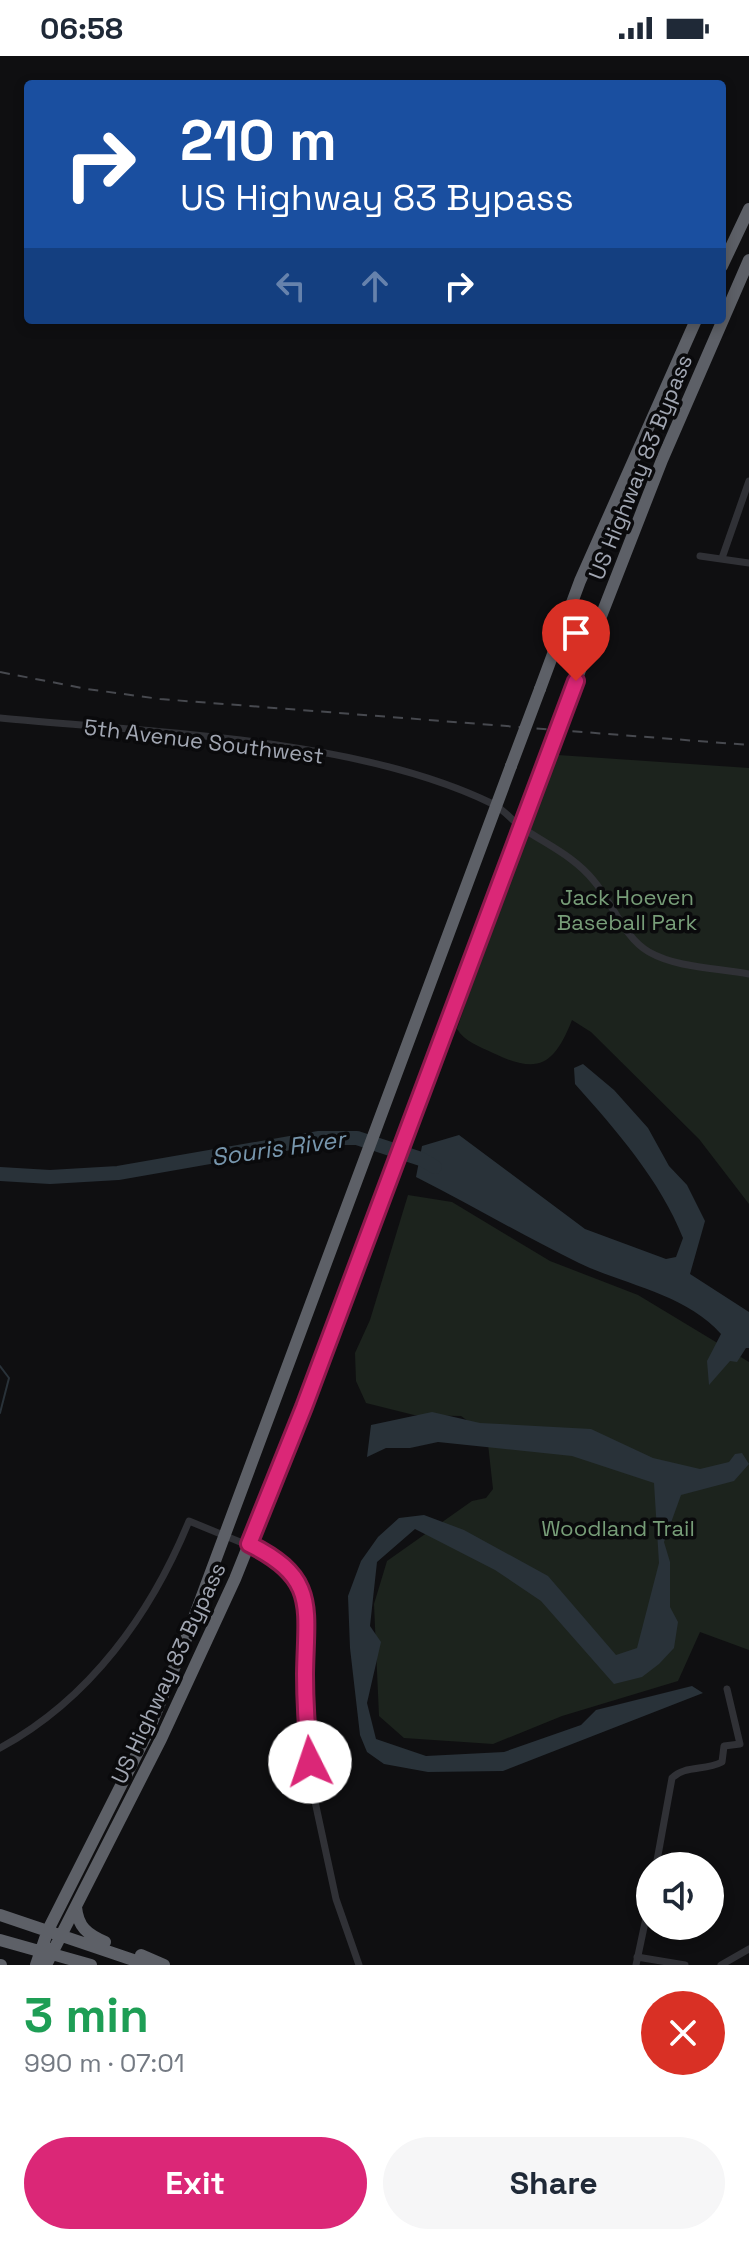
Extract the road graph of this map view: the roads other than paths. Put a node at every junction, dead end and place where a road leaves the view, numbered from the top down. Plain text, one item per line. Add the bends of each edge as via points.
1 (749, 209) edge
2 (726, 258) edge
3 (749, 260) edge
4 (726, 313) edge
5 (694, 324) edge
6 (721, 324) edge
7 (749, 481) edge
8 (700, 556) dead end
9 (722, 558) junction
10 (749, 563) edge
11 (0, 718) edge
12 (496, 806) junction
13 (521, 827) junction
14 (749, 974) edge
15 (225, 1533) junction
16 (249, 1544) junction
17 (727, 1689) dead end
18 (0, 1748) edge
19 (659, 1852) edge
20 (76, 1905) junction
21 (0, 1915) edge
22 (48, 1930) junction
23 (0, 1940) edge
24 (641, 1940) edge
25 (749, 1949) edge
26 (47, 1954) edge
27 (636, 1961) edge
28 (91, 1965) edge
29 (148, 1965) edge
30 (164, 1965) edge
31 (359, 1965) edge
32 (685, 1965) edge
33 (721, 1965) edge

1 - 2 highway
3 - 4 highway, US Highway 83 Bypass, bridge
5 - 12 highway, US Highway 83 Bypass, bridge via 580,581
6 - 13 highway, US Highway 83 Bypass, bridge via 662,460
7 - 9 street
8 - 9 street
9 - 10 street
11 - 12 street, 5th Avenue Southwest via 268,745 408,773
12 - 13 street, 5th Avenue Southwest
12 - 15 highway, US Highway 83 Bypass
13 - 14 street, 5th Avenue Southwest via 584,869 639,945 651,953
13 - 16 highway, US Highway 83 Bypass
15 - 16 street
15 - 18 street via 189,1521 170,1567 119,1646 54,1712
15 - 22 highway, US Highway 83 Bypass via 148,1732
16 - 20 highway, US Highway 83 Bypass via 161,1739
16 - 31 street via 289,1569 307,1606 311,1783 336,1899
17 - 19 street via 740,1744 724,1746 722,1762 711,1768 679,1771 672,1778
20 - 26 highway, US Highway 83 Bypass
20 - 30 highway via 80,1925 93,1936
21 - 22 highway
22 - 26 highway
22 - 26 highway, US Highway 83 Bypass
23 - 26 highway
24 - 27 street
25 - 33 street
26 - 28 highway
26 - 29 highway
27 - 32 street

